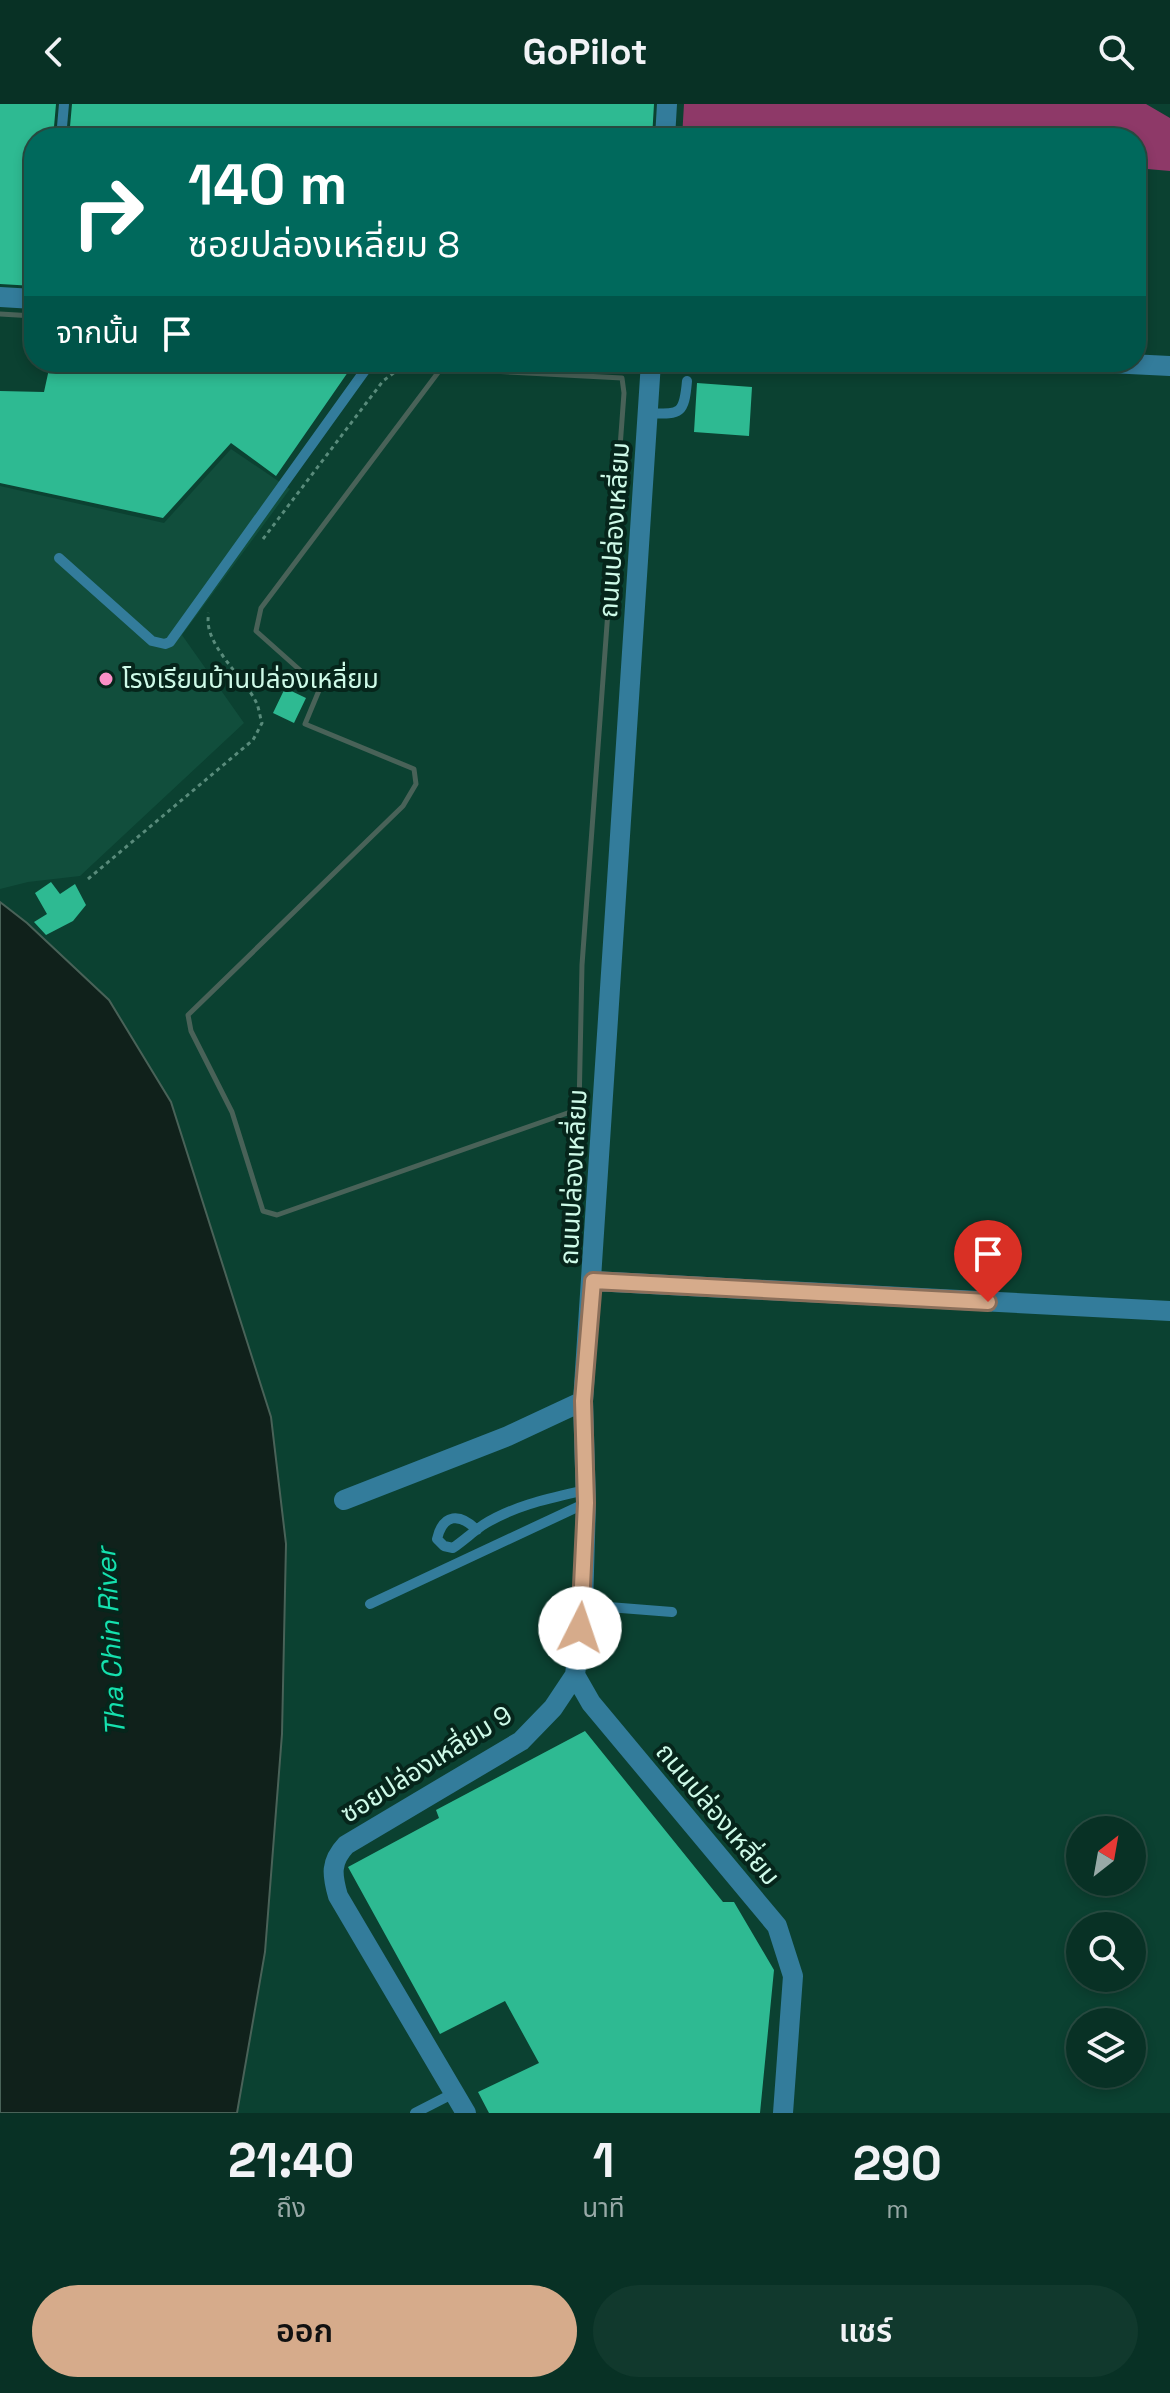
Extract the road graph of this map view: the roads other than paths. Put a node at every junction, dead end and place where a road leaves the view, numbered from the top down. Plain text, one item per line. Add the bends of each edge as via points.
1 (64, 104) edge
2 (667, 104) edge
3 (62, 128) edge
4 (666, 128) edge
5 (0, 297) edge
6 (24, 298) edge
7 (1146, 365) edge
8 (1170, 366) edge
9 (364, 372) edge
10 (650, 372) edge
11 (687, 381) dead end
12 (647, 413) junction
13 (59, 558) dead end
14 (593, 1281) junction
15 (1170, 1311) edge
16 (583, 1401) junction
17 (586, 1496) junction
18 (344, 1500) dead end
19 (477, 1530) dead end
20 (370, 1604) dead end
21 (583, 1605) junction
22 (672, 1612) dead end
23 (575, 1675) junction
24 (454, 2093) junction
25 (415, 2113) edge
26 (466, 2113) edge
27 (783, 2113) edge

1 - 3 lane
2 - 4 street
5 - 6 street
7 - 8 street
9 - 13 lane via 170,642 152,641
10 - 12 street, ถนนปล่องเหลี่ยม
11 - 12 lane via 679,410
12 - 14 street, ถนนปล่องเหลี่ยม
14 - 15 street
14 - 16 street, ถนนปล่องเหลี่ยม
16 - 17 street, ถนนปล่องเหลี่ยม
16 - 18 street
17 - 19 lane via 542,1500
17 - 20 lane
17 - 21 street, ถนนปล่องเหลี่ยม
21 - 22 lane
21 - 23 street, ถนนปล่องเหลี่ยม
23 - 24 street, ซอยปล่องเหลี่ยม 9 via 521,1741 346,1845 333,1864 338,1896
23 - 27 street, ถนนปล่องเหลี่ยม via 591,1703 777,1926 793,1976
24 - 25 lane
24 - 26 street, ซอยปล่องเหลี่ยม 9

